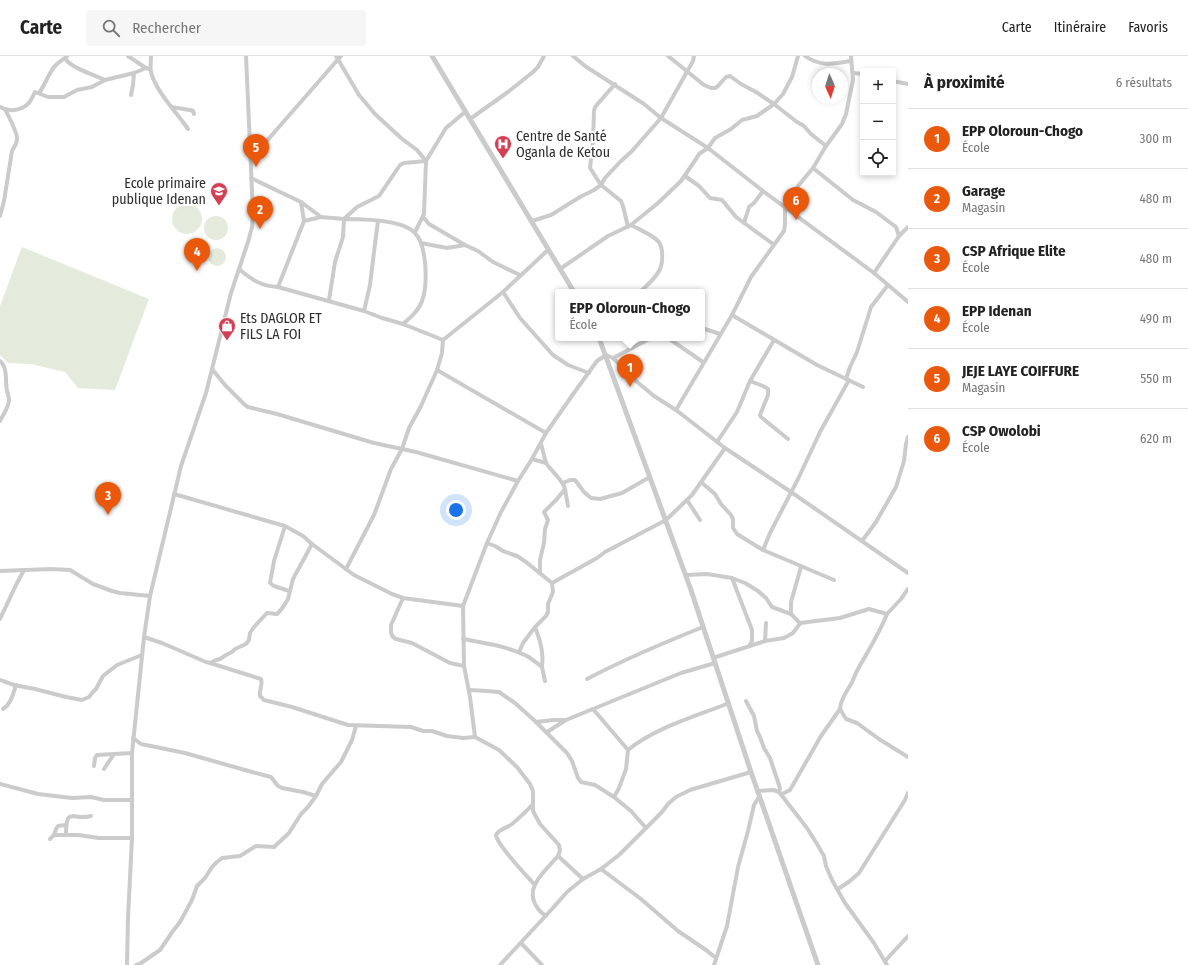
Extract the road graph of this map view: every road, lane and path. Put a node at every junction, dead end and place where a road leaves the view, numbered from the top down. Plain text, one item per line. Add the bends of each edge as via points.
1 (128, 56) edge
2 (150, 56) edge
3 (246, 56) edge
4 (432, 56) edge
5 (544, 56) edge
6 (573, 56) edge
7 (668, 56) edge
8 (694, 56) edge
9 (798, 56) edge
10 (805, 56) edge
11 (851, 56) edge
12 (66, 57) edge
13 (338, 57) edge
14 (851, 62) junction
15 (148, 69) junction
16 (687, 70) junction
17 (134, 73) junction
18 (853, 73) junction
19 (860, 74) edge
20 (105, 80) junction
21 (896, 82) edge
22 (615, 84) junction
23 (908, 84) edge
24 (39, 93) junction
25 (131, 95) dead end
26 (774, 104) junction
27 (0, 106) edge
28 (171, 107) junction
29 (5, 109) junction
30 (465, 112) junction
31 (194, 114) dead end
32 (661, 118) junction
33 (470, 119) junction
34 (188, 129) dead end
35 (826, 146) junction
36 (708, 148) junction
37 (250, 159) junction
38 (426, 162) junction
39 (813, 168) junction
40 (685, 176) junction
41 (251, 178) junction
42 (601, 185) junction
43 (763, 192) junction
44 (2, 200) edge
45 (301, 202) junction
46 (785, 207) junction
47 (0, 216) edge
48 (321, 217) junction
49 (424, 218) junction
50 (344, 219) junction
51 (304, 221) junction
52 (378, 221) junction
53 (532, 221) junction
54 (744, 222) junction
55 (629, 226) junction
56 (908, 227) edge
57 (415, 232) junction
58 (899, 236) junction
59 (421, 243) junction
60 (773, 244) junction
61 (465, 245) junction
62 (548, 250) junction
63 (239, 269) junction
64 (560, 269) junction
65 (874, 273) junction
66 (520, 275) junction
67 (888, 286) junction
68 (278, 287) junction
69 (572, 289) edge
70 (643, 289) edge
71 (503, 292) junction
72 (329, 300) junction
73 (908, 302) edge
74 (364, 311) junction
75 (732, 315) junction
76 (403, 324) junction
77 (705, 329) edge
78 (720, 334) junction
79 (443, 340) junction
80 (774, 340) junction
81 (600, 341) edge
82 (645, 341) edge
83 (672, 341) edge
84 (606, 355) junction
85 (613, 358) junction
86 (0, 361) edge
87 (703, 362) junction
88 (212, 369) junction
89 (437, 370) junction
90 (589, 373) junction
91 (847, 380) junction
92 (750, 381) junction
93 (863, 387) dead end
94 (676, 410) junction
95 (0, 421) edge
96 (546, 433) junction
97 (908, 437) edge
98 (788, 440) dead end
99 (717, 442) junction
100 (541, 444) junction
101 (725, 448) junction
102 (402, 449) junction
103 (532, 459) junction
104 (546, 463) junction
105 (650, 477) junction
106 (518, 481) junction
107 (701, 482) junction
108 (563, 483) junction
109 (565, 488) junction
110 (791, 492) junction
111 (174, 494) junction
112 (687, 500) junction
113 (568, 506) dead end
114 (666, 520) junction
115 (700, 520) dead end
116 (285, 526) junction
117 (862, 541) junction
118 (487, 543) junction
119 (312, 544) junction
120 (763, 550) junction
121 (801, 567) junction
122 (346, 569) junction
123 (24, 570) junction
124 (0, 571) edge
125 (540, 573) junction
126 (908, 573) edge
127 (686, 575) junction
128 (732, 578) junction
129 (834, 580) dead end
130 (552, 583) junction
131 (908, 589) edge
132 (289, 591) junction
133 (150, 596) junction
134 (402, 598) junction
135 (463, 606) junction
136 (791, 614) junction
137 (887, 614) junction
138 (0, 619) edge
139 (766, 623) dead end
140 (800, 623) junction
141 (535, 627) junction
142 (703, 627) junction
143 (144, 637) junction
144 (463, 639) junction
145 (765, 641) junction
146 (750, 645) junction
147 (519, 652) junction
148 (142, 654) junction
149 (714, 660) junction
150 (210, 663) junction
151 (464, 666) junction
152 (542, 667) junction
153 (0, 680) edge
154 (587, 680) dead end
155 (545, 681) dead end
156 (16, 685) junction
157 (468, 690) junction
158 (746, 701) dead end
159 (729, 703) junction
160 (3, 709) dead end
161 (593, 709) junction
162 (840, 709) junction
163 (566, 720) junction
164 (536, 722) junction
165 (356, 726) junction
166 (547, 732) junction
167 (475, 737) junction
168 (133, 738) junction
169 (628, 750) junction
170 (132, 753) junction
171 (114, 754) junction
172 (908, 757) edge
173 (94, 766) dead end
174 (104, 769) dead end
175 (751, 772) junction
176 (0, 784) edge
177 (758, 791) junction
178 (781, 793) junction
179 (908, 793) edge
180 (316, 796) junction
181 (760, 796) junction
182 (614, 797) junction
183 (132, 800) junction
184 (532, 805) junction
185 (91, 816) dead end
186 (66, 825) junction
187 (646, 828) junction
188 (54, 835) junction
189 (66, 835) junction
190 (132, 838) junction
191 (50, 839) dead end
192 (558, 856) junction
193 (601, 868) junction
194 (583, 879) junction
195 (534, 884) junction
196 (838, 889) junction
197 (546, 916) junction
198 (908, 936) edge
199 (521, 943) junction
200 (716, 958) junction
201 (886, 963) edge
202 (127, 965) edge
203 (136, 965) edge
204 (500, 965) edge
205 (542, 965) edge
206 (714, 965) edge
207 (818, 965) edge

1 - 15 street
2 - 15 street
3 - 37 street
4 - 30 street
5 - 33 street via 533,72
6 - 22 street
7 - 16 street
8 - 16 street
9 - 26 street via 792,77
10 - 14 street via 814,62 826,64
11 - 14 street
12 - 20 street via 67,62 74,67
12 - 24 street via 55,66
13 - 37 street
13 - 38 street via 359,95 375,114 417,150
14 - 18 street
15 - 17 street
15 - 28 street
16 - 26 street via 711,88 718,86 730,76
16 - 32 street
17 - 20 street
17 - 25 street
18 - 19 street
18 - 35 street via 846,114
20 - 24 street via 64,97 48,97
21 - 23 street
22 - 32 street
22 - 42 street via 595,107 593,113 590,168
24 - 29 street via 35,92 24,107
26 - 35 street
26 - 36 street via 757,116 742,120 719,135
27 - 29 street
28 - 31 street via 190,110
28 - 34 street
29 - 44 street via 18,139 12,151
30 - 33 street
30 - 38 street via 446,128
32 - 36 street
32 - 42 street
33 - 53 street
35 - 39 street
36 - 40 street via 699,154
36 - 43 street
37 - 41 street
38 - 49 street
38 - 50 street via 400,165 380,196 357,207
39 - 46 street
39 - 58 street via 854,200 896,227
40 - 54 street via 710,198 722,200 736,217
40 - 55 street via 658,203
41 - 45 street
41 - 63 street via 252,226
42 - 53 street via 551,215
42 - 55 street via 621,201
43 - 46 street
43 - 54 street via 749,207
44 - 47 street
45 - 48 street
45 - 51 street
46 - 60 street via 784,231
46 - 65 street
48 - 50 street
48 - 51 street
49 - 57 street
49 - 61 street via 429,224
50 - 52 street
50 - 72 street via 343,237 335,262
51 - 68 street
52 - 57 street via 390,222
52 - 74 street
53 - 62 street
54 - 60 street
55 - 64 street via 608,236
55 - 70 street via 652,236 661,247 658,272
56 - 58 street
57 - 59 street
58 - 65 street
59 - 61 street via 447,248
59 - 76 street via 426,264 422,301
60 - 75 street via 751,277
61 - 66 street
62 - 64 street
62 - 66 street
63 - 68 street via 258,283
63 - 88 street
64 - 69 street
65 - 67 street
66 - 71 street
67 - 73 street
67 - 91 street via 871,307
68 - 72 street
71 - 79 street
71 - 90 street via 520,318 553,355 568,365
72 - 74 street
74 - 76 street
75 - 78 street
75 - 80 street
76 - 79 street
77 - 78 street
78 - 87 street
79 - 89 street
80 - 91 street
80 - 92 street
81 - 84 street
82 - 85 street
83 - 87 street
84 - 85 street
84 - 90 street
84 - 105 street
85 - 94 street via 654,396
86 - 95 street via 5,371 9,400
87 - 94 street
88 - 102 street via 248,407
88 - 111 street
89 - 96 street
89 - 102 street via 409,428
90 - 96 street
91 - 93 street
91 - 110 street
92 - 98 street via 768,389 760,415
92 - 99 street via 737,412
94 - 99 street
96 - 100 street
97 - 117 street via 896,487
99 - 101 street
100 - 103 street
100 - 104 street
101 - 107 street
101 - 110 street
102 - 106 street
102 - 122 street via 391,469 374,515
103 - 104 street
103 - 106 street
104 - 108 street
105 - 108 street via 622,493 600,499 591,498 575,480
105 - 114 street
106 - 118 street
107 - 112 street
107 - 120 street via 715,494 731,514 736,532
108 - 109 street
109 - 113 street
109 - 125 street via 544,512 548,520
110 - 117 street
110 - 120 street
111 - 116 street
111 - 133 street
112 - 114 street
112 - 115 street
114 - 127 street
114 - 130 street
116 - 119 street
116 - 132 street via 270,582
117 - 126 street
118 - 125 street via 517,556
118 - 135 street
119 - 122 street
119 - 132 street
120 - 121 street
121 - 129 street
121 - 136 street
122 - 134 street
123 - 124 street
123 - 133 street via 70,570 93,584 112,591
123 - 138 street
125 - 130 street
127 - 128 street via 707,574
127 - 142 street
128 - 136 street via 758,591 772,607
128 - 146 street via 752,630
130 - 141 street via 553,592 548,612
131 - 137 street
132 - 150 street via 288,599 279,612 267,613 254,627 246,644
133 - 143 street
134 - 135 street
134 - 151 street via 391,625 393,637 450,663
135 - 144 street
136 - 140 street
137 - 140 street via 869,608 840,618
137 - 162 street via 841,701
139 - 145 street
140 - 145 street via 793,633 784,638
141 - 147 street
141 - 152 street via 542,651
142 - 149 street
142 - 154 street via 644,650
143 - 148 street
143 - 150 street
144 - 147 street
144 - 151 street
145 - 146 street
146 - 149 street
147 - 152 street
148 - 156 street via 117,664 103,676 89,697 82,700
148 - 168 street
149 - 159 street
149 - 161 street
150 - 165 street via 261,679 260,696 264,700
151 - 157 street
152 - 155 street
153 - 156 street
156 - 160 street via 9,703
157 - 164 street via 499,692 516,703
157 - 167 street
158 - 178 street via 770,758
159 - 169 street via 655,733
159 - 175 street
161 - 163 street
161 - 169 street
162 - 172 street via 846,719 857,723
162 - 178 street via 790,790
163 - 164 street
163 - 166 street
164 - 166 street
165 - 167 street via 411,727 447,736
165 - 180 street via 341,762 322,784
166 - 182 street via 572,760 581,782 595,785
167 - 184 street via 499,750 517,767 533,791
168 - 170 street
168 - 180 street via 141,744 178,751 271,777 282,788
169 - 182 street via 626,769
170 - 171 street
170 - 183 street
171 - 173 street via 97,755
171 - 174 street
175 - 177 street
175 - 187 street via 690,790 676,797
176 - 183 street via 38,794
177 - 178 street via 773,790
177 - 181 street
178 - 196 street via 817,844
179 - 196 street via 859,873
180 - 203 street via 289,833 274,847 256,846 240,856 222,858 214,864 197,886 180,922 160,950
181 - 200 street via 754,805 738,867 727,926
181 - 207 street
182 - 187 street
183 - 190 street
184 - 192 street via 540,824 559,845
184 - 195 street via 507,828 498,832 496,838
185 - 186 street via 70,816
186 - 188 street via 58,826
186 - 189 street
187 - 193 street via 619,855
188 - 189 street
188 - 191 street
189 - 190 street
190 - 202 street
192 - 194 street
192 - 195 street
193 - 194 street
193 - 200 street
194 - 197 street via 567,892
195 - 197 street via 534,902
196 - 201 street
197 - 199 street
198 - 201 street
199 - 204 street
199 - 205 street
200 - 206 street

